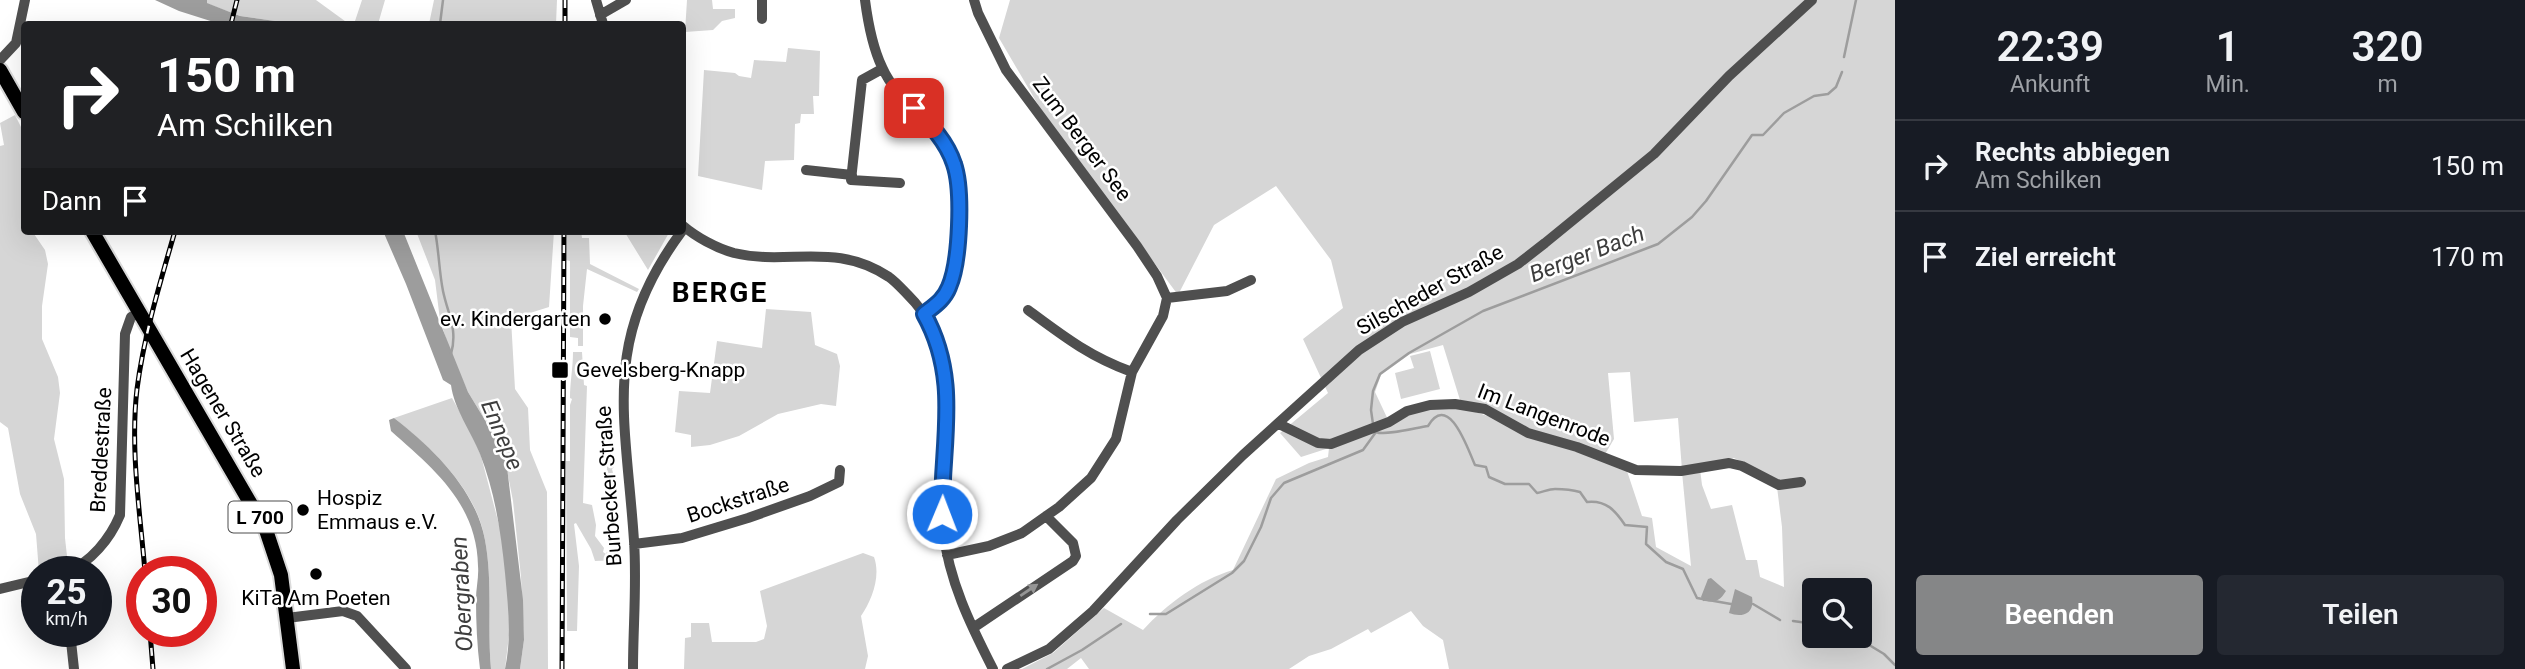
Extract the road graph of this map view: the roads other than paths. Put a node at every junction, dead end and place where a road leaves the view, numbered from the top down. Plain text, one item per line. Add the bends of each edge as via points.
1 (25, 0) edge
2 (596, 0) edge
3 (626, 0) edge
4 (762, 0) edge
5 (864, 0) edge
6 (974, 0) edge
7 (1812, 0) edge
8 (762, 19) dead end
9 (601, 20) edge
10 (0, 60) edge
11 (883, 69) junction
12 (0, 70) edge
13 (21, 107) edge
14 (806, 170) dead end
15 (852, 175) junction
16 (900, 183) dead end
17 (686, 231) edge
18 (94, 235) edge
19 (679, 235) edge
20 (1251, 279) dead end
21 (1167, 298) junction
22 (1028, 310) dead end
23 (139, 313) junction
24 (924, 314) junction
25 (1132, 372) junction
26 (1279, 424) junction
27 (839, 470) dead end
28 (1801, 482) dead end
29 (1046, 516) junction
30 (634, 544) junction
31 (947, 555) junction
32 (91, 556) edge
33 (21, 584) edge
34 (0, 589) edge
35 (287, 618) junction
36 (973, 628) junction
37 (72, 647) edge
38 (75, 669) edge
39 (293, 669) edge
40 (406, 669) edge
41 (633, 669) edge
42 (993, 669) edge
43 (1007, 669) edge

1 - 10 street via 16,43
2 - 9 street
3 - 9 street
4 - 8 street
5 - 11 street
6 - 21 street, Zum Berger See via 1006,70 1137,246
7 - 26 street, Silscheder Straße via 1729,76 1654,154 1545,243 1469,292 1384,332
11 - 15 street via 862,80
11 - 24 street via 948,149 957,176 953,275 945,295
12 - 13 main road
14 - 15 street
15 - 16 street via 851,180
17 - 24 street via 733,252 853,259 891,278
18 - 23 main road, Hagener Straße / L 700
19 - 30 street, Burbecker Straße via 653,273 626,349 623,429
20 - 21 street via 1227,291
21 - 25 street via 1163,316
22 - 25 street via 1089,354
23 - 32 street, Breddestraße via 131,317 125,334 120,515 114,530
23 - 35 main road, Hagener Straße / L 700 via 260,516 275,549
24 - 31 street via 945,367 942,514
25 - 29 street via 1116,439 1091,478
26 - 28 street, Im Langenrode via 1318,443 1331,444 1407,411 1455,404 1485,409 1528,433 1636,470 1681,471 1729,463 1779,485
26 - 43 street, Silscheder Straße via 1177,520 1093,611 1049,649
27 - 30 street, Bockstraße via 839,482 810,496 682,538
29 - 31 street via 1022,533
36 -> 29 street via 1073,561 1073,543
30 - 41 street, Burbecker Straße
31 - 36 street
33 - 34 street
35 - 39 main road, Hagener Straße / L 700
35 - 40 street via 351,613
36 - 42 street
37 - 38 street

